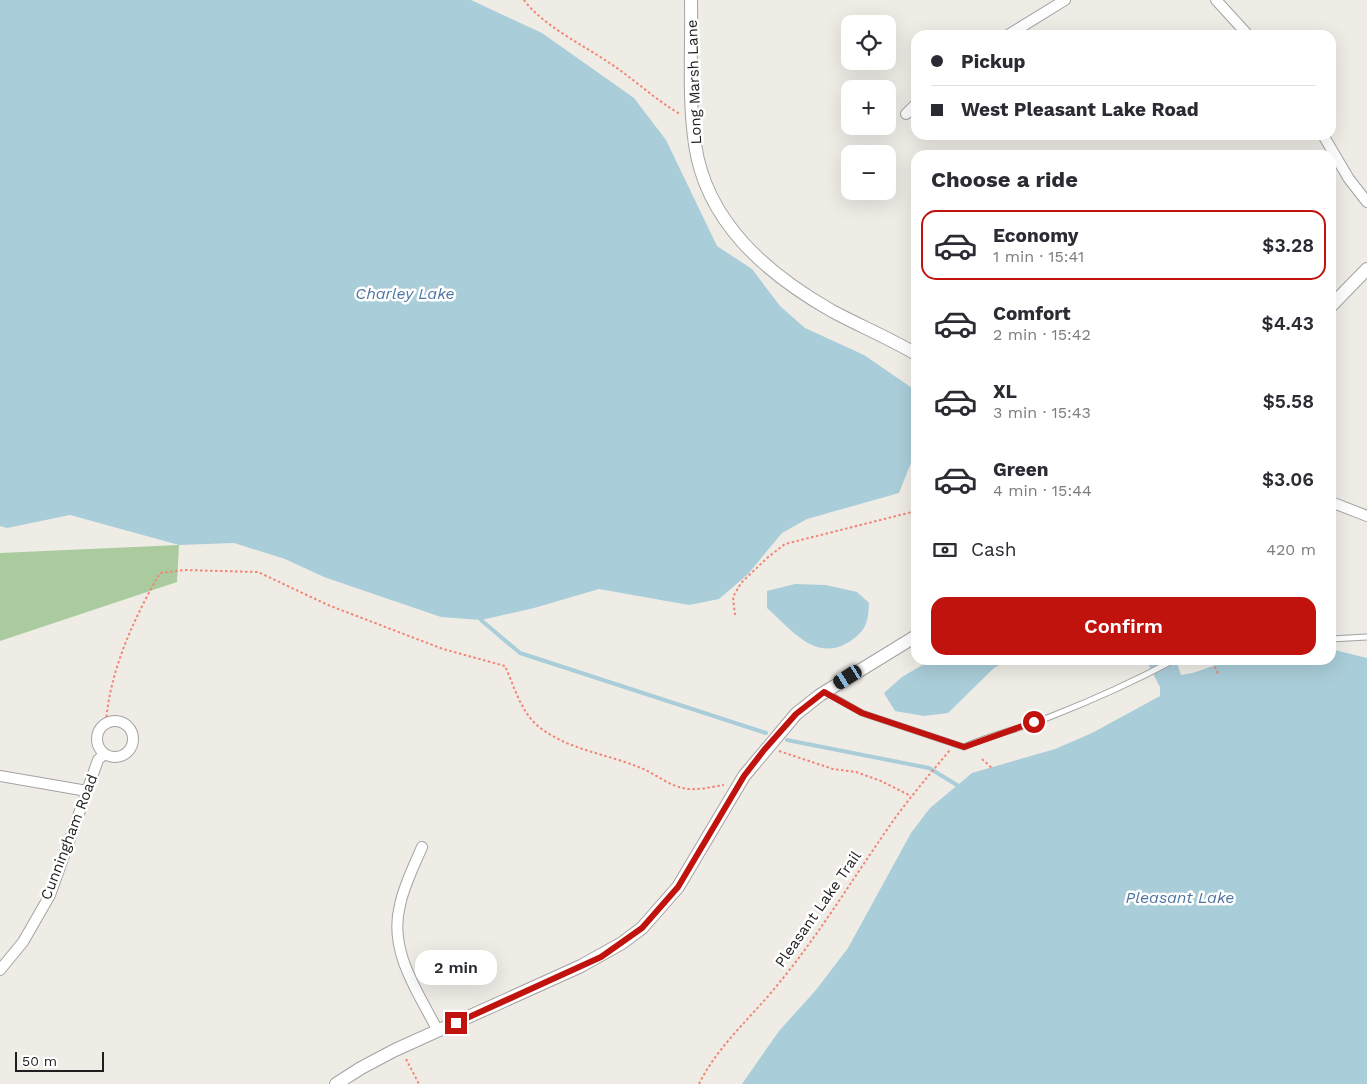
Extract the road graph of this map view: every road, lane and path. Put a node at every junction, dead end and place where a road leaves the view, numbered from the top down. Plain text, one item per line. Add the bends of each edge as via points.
1 (524, 0) edge
2 (691, 0) edge
3 (1065, 0) edge
4 (1216, 0) edge
5 (1016, 30) edge
6 (1243, 30) edge
7 (911, 109) edge
8 (906, 114) dead end
9 (693, 121) junction
10 (1336, 156) edge
11 (1367, 202) edge
12 (1367, 269) edge
13 (1336, 301) edge
14 (911, 351) edge
15 (1336, 504) edge
16 (911, 512) edge
17 (1367, 516) edge
18 (735, 615) dead end
19 (1367, 637) edge
20 (911, 639) edge
21 (1336, 639) edge
22 (1165, 665) edge
23 (1214, 665) edge
24 (1218, 674) dead end
25 (824, 692) junction
26 (106, 722) junction
27 (954, 745) junction
28 (767, 747) junction
29 (104, 754) junction
30 (982, 759) dead end
31 (993, 770) dead end
32 (0, 776) edge
33 (741, 782) junction
34 (87, 791) junction
35 (912, 796) junction
36 (422, 847) dead end
37 (0, 970) edge
38 (438, 1031) junction
39 (400, 1048) junction
40 (336, 1084) edge
41 (419, 1084) edge
42 (699, 1084) edge

1 - 9 path via 565,35 610,62 660,102
2 - 9 street, Long Marsh Lane
3 - 5 street
4 - 6 street
7 - 8 street
9 - 14 street, Long Marsh Lane via 704,181 739,241 810,298
10 - 11 street
12 - 13 street
15 - 17 street
16 - 18 path via 785,544 741,583 733,597
19 - 21 lane
20 - 25 street
22 - 27 lane via 1050,717 964,747
23 - 24 path
25 - 27 lane via 862,713
25 - 28 street via 796,714
26 - 29 street via 96,737
26 - 29 street via 117,720 128,725 133,741 132,747 122,756
26 - 33 path via 108,694 140,608 160,573 184,570 258,572 328,605 443,649 505,666 525,712 538,726 567,742 642,768 680,788
27 - 35 path, Pleasant Lake Trail
28 - 33 street
28 - 35 path via 833,769 856,772
29 - 34 street, Cunningham Road via 98,760
30 - 31 path
32 - 34 street
33 - 38 street via 678,887 642,928 601,957
34 - 37 street, Cunningham Road via 50,895 23,942
35 - 42 path, Pleasant Lake Trail via 831,914 779,984 715,1058
36 - 38 street via 400,905 397,939 407,971
38 - 39 street
39 - 40 street
39 - 41 path

